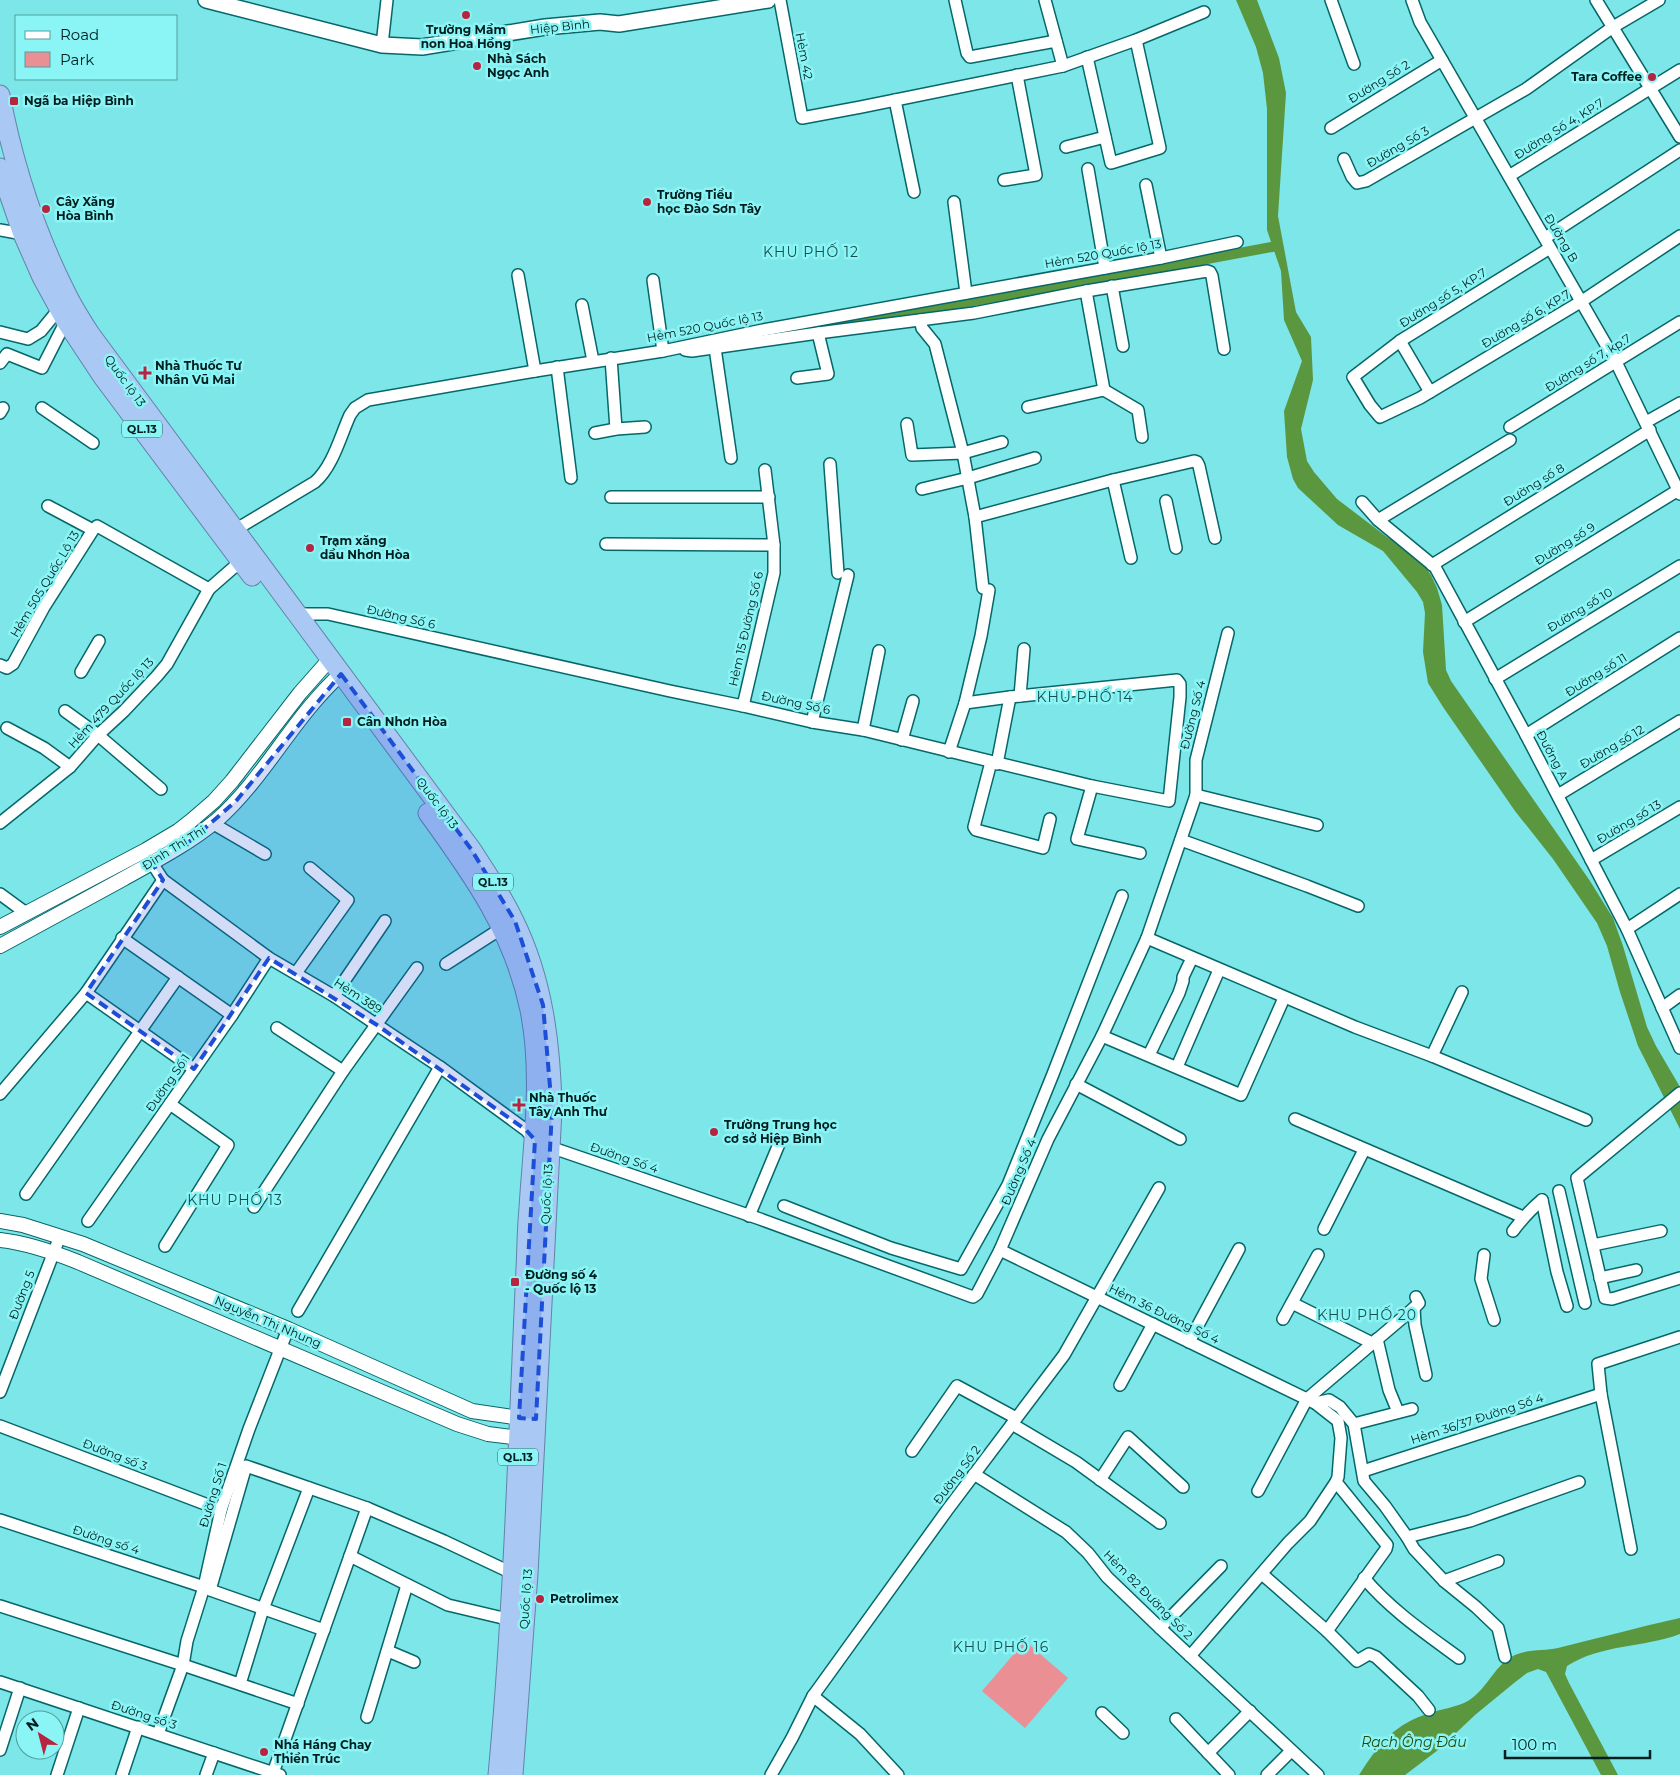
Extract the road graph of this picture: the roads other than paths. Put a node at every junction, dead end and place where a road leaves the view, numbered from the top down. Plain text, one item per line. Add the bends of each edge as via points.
1 (206, 0) edge
2 (388, 0) edge
3 (768, 0) edge
4 (780, 0) edge
5 (955, 0) edge
6 (1045, 0) edge
7 (1332, 0) edge
8 (1412, 0) edge
9 (1596, 0) edge
10 (1659, 0) edge
11 (238, 4) edge
12 (1204, 12) dead end
13 (1613, 28) junction
14 (1136, 40) junction
15 (1056, 41) junction
16 (382, 46) junction
17 (1087, 57) junction
18 (1442, 60) junction
19 (1354, 64) dead end
20 (1062, 66) junction
21 (1680, 70) edge
22 (1017, 75) junction
23 (1650, 89) junction
24 (0, 95) edge
25 (895, 100) junction
26 (1476, 118) junction
27 (1331, 128) dead end
28 (1105, 137) junction
29 (1680, 137) edge
30 (1066, 147) dead end
31 (1680, 150) edge
32 (1344, 159) dead end
33 (0, 168) edge
34 (1088, 169) dead end
35 (1509, 176) junction
36 (1004, 180) dead end
37 (1146, 185) dead end
38 (914, 192) dead end
39 (954, 202) dead end
40 (0, 230) edge
41 (23, 234) junction
42 (1680, 236) edge
43 (1237, 242) dead end
44 (1548, 243) junction
45 (1161, 258) junction
46 (1105, 268) junction
47 (518, 275) dead end
48 (653, 280) dead end
49 (1112, 286) junction
50 (1086, 291) junction
51 (966, 293) junction
52 (1582, 301) junction
53 (582, 305) dead end
54 (63, 315) junction
55 (920, 320) junction
56 (1680, 322) edge
57 (0, 332) edge
58 (818, 333) junction
59 (1400, 342) junction
60 (1123, 346) dead end
61 (676, 348) junction
62 (715, 348) junction
63 (1224, 349) dead end
64 (663, 351) junction
65 (611, 358) junction
66 (593, 361) junction
67 (1616, 362) junction
68 (0, 363) edge
69 (557, 367) junction
70 (535, 371) junction
71 (797, 378) dead end
72 (1104, 390) junction
73 (1430, 392) junction
74 (1680, 403) edge
75 (1028, 407) dead end
76 (42, 408) dead end
77 (1380, 417) joint
78 (907, 424) dead end
79 (1648, 426) junction
80 (645, 427) dead end
81 (1510, 427) dead end
82 (616, 429) junction
83 (595, 433) dead end
84 (1142, 437) dead end
85 (1510, 440) dead end
86 (1002, 442) dead end
87 (93, 444) dead end
88 (963, 453) junction
89 (731, 458) dead end
90 (1035, 458) dead end
91 (830, 464) dead end
92 (765, 470) dead end
93 (571, 478) dead end
94 (968, 478) junction
95 (1114, 480) junction
96 (922, 489) dead end
97 (1679, 491) edge
98 (611, 497) dead end
99 (769, 497) junction
100 (1166, 501) dead end
101 (1362, 502) dead end
102 (48, 506) dead end
103 (975, 517) junction
104 (1378, 520) junction
105 (95, 528) junction
106 (235, 530) junction
107 (1215, 538) dead end
108 (606, 544) dead end
109 (774, 544) junction
110 (1176, 548) dead end
111 (1130, 558) dead end
112 (241, 561) junction
113 (1432, 564) junction
114 (1680, 566) edge
115 (209, 589) junction
116 (297, 614) junction
117 (1464, 622) junction
118 (1228, 633) dead end
119 (1680, 638) edge
120 (99, 640) dead end
121 (1024, 649) dead end
122 (878, 650) dead end
123 (0, 665) edge
124 (331, 671) junction
125 (81, 672) dead end
126 (1495, 679) junction
127 (1015, 696) junction
128 (913, 701) dead end
129 (965, 703) junction
130 (743, 706) junction
131 (65, 711) dead end
132 (812, 722) junction
133 (1680, 722) edge
134 (7, 728) dead end
135 (863, 730) junction
136 (98, 734) junction
137 (1526, 735) junction
138 (902, 740) junction
139 (949, 752) junction
140 (994, 763) junction
141 (70, 767) junction
142 (1092, 786) junction
143 (161, 789) dead end
144 (1196, 795) junction
145 (1558, 796) junction
146 (1680, 807) edge
147 (1050, 819) dead end
148 (1, 820) edge
149 (212, 823) junction
150 (1317, 825) dead end
151 (1181, 840) junction
152 (1140, 852) dead end
153 (265, 854) dead end
154 (1591, 860) junction
155 (152, 863) junction
156 (310, 868) dead end
157 (163, 880) junction
158 (0, 894) edge
159 (1680, 894) edge
160 (1122, 896) dead end
161 (1358, 906) dead end
162 (26, 913) junction
163 (385, 921) dead end
164 (0, 927) edge
165 (502, 928) junction
166 (1627, 929) junction
167 (122, 938) junction
168 (1147, 938) junction
169 (0, 946) edge
170 (269, 958) junction
171 (1192, 958) junction
172 (446, 964) dead end
173 (417, 968) dead end
174 (1220, 970) junction
175 (296, 973) junction
176 (178, 977) junction
177 (1462, 992) dead end
178 (86, 993) junction
179 (1680, 995) edge
180 (334, 996) junction
181 (1284, 998) junction
182 (1662, 1008) junction
183 (232, 1014) junction
184 (377, 1025) junction
185 (277, 1028) dead end
186 (140, 1031) junction
187 (1102, 1036) junction
188 (1680, 1048) edge
189 (1149, 1056) junction
190 (1432, 1056) junction
191 (440, 1067) junction
192 (1176, 1067) junction
193 (194, 1069) junction
194 (343, 1071) junction
195 (1076, 1084) junction
196 (1680, 1093) edge
197 (0, 1094) edge
198 (170, 1104) junction
199 (1295, 1119) dead end
200 (1586, 1120) dead end
201 (1180, 1139) dead end
202 (542, 1144) junction
203 (779, 1144) dead end
204 (1364, 1150) junction
205 (1159, 1188) dead end
206 (1559, 1191) dead end
207 (26, 1194) dead end
208 (784, 1206) dead end
209 (254, 1207) dead end
210 (748, 1216) junction
211 (1523, 1217) junction
212 (0, 1221) edge
213 (88, 1222) dead end
214 (1324, 1229) dead end
215 (1514, 1231) dead end
216 (1661, 1231) dead end
217 (60, 1236) junction
218 (0, 1240) edge
219 (1593, 1245) junction
220 (165, 1246) dead end
221 (891, 1248) junction
222 (1239, 1249) dead end
223 (1000, 1250) junction
224 (53, 1252) junction
225 (1318, 1255) dead end
226 (1484, 1255) dead end
227 (882, 1265) junction
228 (1636, 1270) dead end
229 (1600, 1278) junction
230 (1680, 1278) edge
231 (1096, 1296) junction
232 (1292, 1303) junction
233 (1585, 1303) dead end
234 (1567, 1306) dead end
235 (298, 1311) dead end
236 (1283, 1319) dead end
237 (1494, 1320) dead end
238 (1153, 1324) junction
239 (288, 1329) junction
240 (1680, 1337) edge
241 (1374, 1341) junction
242 (1189, 1342) junction
243 (281, 1348) junction
244 (1426, 1376) dead end
245 (1120, 1385) dead end
246 (0, 1392) edge
247 (1601, 1394) junction
248 (1311, 1401) junction
249 (1412, 1409) dead end
250 (1398, 1412) junction
251 (528, 1419) junction
252 (1014, 1421) junction
253 (1354, 1424) junction
254 (0, 1426) edge
255 (526, 1439) junction
256 (912, 1451) dead end
257 (1363, 1471) junction
258 (974, 1474) junction
259 (1100, 1480) junction
260 (1336, 1482) junction
261 (1579, 1482) dead end
262 (1183, 1487) dead end
263 (308, 1488) junction
264 (1258, 1491) dead end
265 (367, 1508) junction
266 (221, 1510) junction
267 (0, 1520) edge
268 (1160, 1523) dead end
269 (1407, 1537) junction
270 (1631, 1549) dead end
271 (350, 1556) junction
272 (1498, 1561) dead end
273 (1221, 1566) dead end
274 (514, 1574) junction
275 (1262, 1574) junction
276 (1364, 1578) junction
277 (1444, 1582) junction
278 (407, 1585) junction
279 (204, 1587) junction
280 (0, 1606) edge
281 (263, 1609) junction
282 (511, 1620) junction
283 (1160, 1628) junction
284 (324, 1630) junction
285 (1327, 1631) junction
286 (388, 1651) junction
287 (1190, 1656) junction
288 (1505, 1657) dead end
289 (1459, 1658) dead end
290 (414, 1662) dead end
291 (183, 1665) junction
292 (0, 1682) edge
293 (240, 1684) junction
294 (20, 1688) junction
295 (813, 1696) junction
296 (298, 1704) junction
297 (79, 1708) junction
298 (1429, 1710) dead end
299 (1250, 1711) junction
300 (1102, 1713) dead end
301 (367, 1717) dead end
302 (1176, 1719) dead end
303 (138, 1727) junction
304 (1123, 1733) dead end
305 (158, 1734) junction
306 (0, 1750) edge
307 (1291, 1751) junction
308 (214, 1752) junction
309 (1208, 1753) junction
310 (276, 1774) edge
311 (57, 1775) edge
312 (122, 1775) edge
313 (206, 1775) edge
314 (498, 1775) edge
315 (513, 1775) edge
316 (771, 1775) edge
317 (898, 1775) edge
318 (1229, 1775) edge
319 (1267, 1775) edge
320 (1318, 1775) edge

1 - 11 main road, Hiệp Bình
2 - 16 street
3 - 16 main road, Hiệp Bình via 620,24 600,22 545,27 422,47
4 - 25 street, Hẻm 42 via 802,118
5 - 15 street via 970,57
6 - 15 street
7 - 19 street
8 - 18 street, Đường B via 1420,22
9 - 13 street
10 - 13 street
11 - 16 main road, Hiệp Bình
12 - 14 street
13 - 23 street
13 - 26 street via 1526,89
14 - 17 street
14 - 28 street via 1160,148 1111,163
15 - 20 street
17 - 20 street
17 - 28 street
18 - 26 street, Đường B
18 - 27 street, Đường Số 2
20 - 22 street
21 - 23 street, Đường Số 4, KP.7
22 - 25 street
22 - 36 street via 1036,174
23 - 29 street
23 - 35 street, Đường Số 4, KP.7
24 - 106 highway, Quốc lộ 13 / QL.13 via 22,184 44,247 65,293 90,334
25 - 38 street
26 - 32 street, Đường Số 3 via 1366,181 1357,183
26 - 35 street, Đường B
28 - 30 street
31 - 44 street, Đường số 5, KP.7
33 - 41 highway, Quốc lộ 13 / QL.13
34 - 46 street
35 - 44 street, Đường B
37 - 45 street
39 - 51 street
40 - 41 street
41 - 54 highway, Quốc lộ 13 / QL.13
42 - 52 street, Đường số 6, KP.7
43 - 45 street, Hẻm 520 Quốc lộ 13
44 - 52 street, Đường B
44 - 59 street, Đường số 5, KP.7
45 - 46 street, Hẻm 520 Quốc lộ 13
46 - 51 street, Hẻm 520 Quốc lộ 13
47 - 70 street
48 - 64 street
49 - 50 street
49 - 60 street
49 - 63 street via 1210,272
50 - 55 street via 974,314
50 - 72 street
51 - 61 street, Hẻm 520 Quốc lộ 13
52 - 67 street, Đường B
52 - 73 street, Đường số 6, KP.7
53 - 66 street
54 - 57 street via 28,339
54 - 68 street via 42,368 7,354
54 - 112 highway, Quốc lộ 13 / QL.13 via 103,377
55 - 58 street
55 - 88 street via 922,328 935,344
56 - 67 street, Đường số 7, kp.7
58 - 62 street
58 - 71 street via 828,374
59 - 73 street
59 - 77 street, Đường số 5, KP.7 via 1353,377
61 - 62 street via 692,351
61 - 64 street, Hẻm 520 Quốc lộ 13
62 - 89 street
64 - 65 street, Hẻm 520 Quốc lộ 13
65 - 66 street, Hẻm 520 Quốc lộ 13
65 - 82 street
66 - 69 street, Hẻm 520 Quốc lộ 13
67 - 79 street, Đường B
67 - 81 street, Đường số 7, kp.7
69 - 70 street, Hẻm 520 Quốc lộ 13
69 - 93 street
70 - 106 street, Hẻm 520 Quốc lộ 13 via 401,393 361,403 350,415 322,476
72 - 75 street
72 - 84 street via 1138,410
73 - 77 street, Đường số 6, KP.7
74 - 79 street, Đường số 8
76 - 87 street
78 - 88 street via 912,455
79 - 97 street, Đường B
79 - 113 street, Đường số 8
80 - 82 street
82 - 83 street
85 - 104 street
86 - 88 street
88 - 94 street
90 - 94 street
91 - 132 street via 843,574
92 - 99 street, Hẻm 15 Đường Số 6
94 - 96 street
94 - 103 street
95 - 103 street
95 - 107 street via 1194,460
95 - 111 street
97 - 117 street, Đường số 9
98 - 99 street
99 - 109 street, Hẻm 15 Đường Số 6
100 - 110 street
101 - 104 street, Đường A
102 - 105 street
103 - 129 street via 986,589 980,636
104 - 113 street, Đường A
105 - 115 street
105 - 123 street, Hẻm 505 Quốc Lộ 13 via 44,607 14,664 7,668
106 - 116 highway, Quốc lộ 13 / QL.13
108 - 109 street
109 - 130 street, Hẻm 15 Đường Số 6 via 774,573
112 - 115 street, Hẻm 479 Quốc lộ 13
112 - 124 highway, Quốc lộ 13 / QL.13
113 - 117 street, Đường A
114 - 126 street, Đường số 10
115 - 136 street, Hẻm 479 Quốc lộ 13 via 167,664
116 - 124 highway, Quốc lộ 13 / QL.13
116 - 130 street, Đường Số 6 via 328,614
117 - 126 street, Đường A
118 - 144 street, Đường Số 4 via 1196,760
119 - 137 street, Đường số 11
120 - 125 street
121 - 127 street
122 - 135 street
124 - 149 street, Đinh Thị Thi via 249,786
124 - 162 street, Đinh Thị Thi via 214,801 192,820 146,850
124 - 165 highway, Quốc lộ 13 / QL.13 via 480,886
124 - 202 highway, Quốc lộ 13 / QL.13 via 471,849 515,921 530,960 548,1037 552,1110
126 - 137 street, Đường A
127 - 129 street
127 - 140 street
127 - 142 street, Đường Số 6 via 1177,680 1180,697 1169,801
128 - 138 street
129 - 139 street
130 - 132 street, Đường Số 6
131 - 136 street
132 - 135 street, Đường Số 6
133 - 145 street, Đường số 12
134 - 141 street
135 - 138 street, Đường Số 6
136 - 141 street, Hẻm 479 Quốc lộ 13
136 - 143 street
137 - 145 street, Đường A
138 - 139 street, Đường Số 6
139 - 140 street, Đường Số 6
140 - 142 street, Đường Số 6
140 - 147 street via 974,827 976,830 1043,848
141 - 148 street, Hẻm 479 Quốc lộ 13
142 - 152 street via 1077,839
144 - 150 street
144 - 151 street, Đường Số 4
145 - 154 street, Đường A
146 - 154 street, Đường số 13
149 - 153 street
149 - 155 street, Đinh Thị Thi
151 - 161 street
151 - 168 street, Đường Số 4
154 - 166 street, Đường A
155 - 157 street
155 - 169 street, Đinh Thị Thi
156 - 175 street via 348,900
157 - 167 street
157 - 170 street, Hẻm 389
158 - 162 street
159 - 166 street
160 - 221 street via 1008,1185 960,1269
162 - 164 street, Đinh Thị Thi
163 - 180 street
165 - 172 street
165 - 202 highway, Quốc lộ 13 / QL.13 via 523,984 534,1037 537,1111
166 - 182 street, Đường A
167 - 176 street
167 - 178 street
168 - 171 street
168 - 187 street, Đường Số 4
170 - 175 street, Hẻm 389
170 - 183 street, Đường Số 1
171 - 174 street
171 - 189 street
173 - 184 street
174 - 181 street
174 - 192 street
175 - 180 street, Hẻm 389
176 - 183 street
176 - 186 street
177 - 190 street
178 - 186 street
178 - 197 street
179 - 182 street
180 - 184 street, Hẻm 389
181 - 190 street
181 - 192 street via 1241,1095
182 - 188 street, Đường A
183 - 193 street, Đường Số 1
184 - 191 street, Hẻm 389
184 - 194 street
185 - 194 street
186 - 193 street
186 - 207 street
187 - 189 street
187 - 195 street, Đường Số 4
189 - 192 street
190 - 200 street
191 - 202 street, Hẻm 389
191 - 235 street
193 - 198 street, Đường Số 1
194 - 209 street
195 - 201 street
195 - 223 street, Đường Số 4 via 1048,1139
196 - 219 street via 1578,1178
198 - 213 street, Đường Số 1
198 - 220 street via 228,1144
199 - 204 street
202 - 210 street, Đường Số 4
202 - 251 highway, Quốc lộ 13 / QL.13
203 - 210 street
204 - 211 street
204 - 214 street
205 - 231 street, Đường Số 2
206 - 233 street
208 - 221 street
210 - 227 street, Đường Số 4
211 - 215 street
211 - 234 street via 1542,1200
212 - 217 street, Nguyễn Thị Nhung via 23,1224
216 - 219 street
217 - 224 street, Đường 5
217 - 239 street, Nguyễn Thị Nhung
218 - 224 street, Nguyễn Thị Nhung
219 - 229 street
221 - 227 street
222 - 242 street
223 - 227 street, Đường Số 4 via 973,1298
223 - 231 street, Hẻm 36 Đường Số 4
224 - 243 street, Nguyễn Thị Nhung
224 - 246 street, Đường 5
225 - 232 street
226 - 237 street via 1482,1279
228 - 229 street
229 - 230 street via 1607,1300
231 - 238 street, Hẻm 36 Đường Số 4
231 - 252 street, Đường Số 2 via 1064,1355
232 - 236 street
232 - 241 street
238 - 242 street, Hẻm 36 Đường Số 4
238 - 245 street
239 - 243 street, Đường Số 1
239 - 251 street, Nguyễn Thị Nhung via 472,1411
240 - 247 street via 1598,1364
241 - 244 street via 1415,1302 1415,1325
241 - 248 street
241 - 250 street
242 - 248 street, Hẻm 36 Đường Số 4
243 - 255 street, Nguyễn Thị Nhung via 457,1424 488,1434
243 - 266 street, Đường Số 1
247 - 257 street, Hẻm 36/37 Đường Số 4
247 - 270 street
248 - 253 street, Hẻm 36 Đường Số 4 via 1329,1400 1340,1407
248 - 260 street, Hẻm 36 Đường Số 4 via 1338,1421 1341,1438
248 - 264 street
249 - 250 street
250 - 253 street
251 - 255 highway, Quốc lộ 13 / QL.13
252 - 256 street via 957,1386
252 - 258 street, Đường Số 2
252 - 259 street
253 - 257 street
254 - 266 street, Đường số 3
255 - 274 highway, Quốc lộ 13 / QL.13
255 - 315 highway, Quốc lộ 13 / QL.13 via 528,1574
257 - 269 street via 1364,1481
258 - 283 street, Hẻm 82 Đường Số 2 via 1066,1532
258 - 295 street, Đường Số 2
259 - 262 street via 1128,1437
259 - 268 street
260 - 275 street via 1310,1521
260 - 276 street via 1387,1545
261 - 269 street via 1470,1521
263 - 265 street
263 - 281 street
263 - 281 street via 246,1466 210,1590
265 - 271 street
265 - 274 street
266 - 279 street, Đường Số 1
267 - 279 street, Đường số 4
269 - 277 street
271 - 278 street
271 - 284 street
272 - 277 street
273 - 283 street
274 - 282 highway, Quốc lộ 13 / QL.13
275 - 285 street
275 - 287 street
276 - 285 street
276 - 289 street via 1401,1615
277 - 288 street via 1498,1628
278 - 282 street via 448,1605
278 - 286 street
279 - 291 street, Đường Số 1
280 - 291 street
281 - 284 street
281 - 293 street
282 - 314 highway, Quốc lộ 13 / QL.13
283 - 287 street, Hẻm 82 Đường Số 2
284 - 296 street
285 - 298 street via 1357,1661 1369,1654 1376,1657
286 - 290 street
286 - 301 street
287 - 299 street, Hẻm 82 Đường Số 2
291 - 293 street
291 - 305 street
292 - 294 street, Đường sổ 3
293 - 296 street
294 - 297 street, Đường sổ 3
294 - 306 street
295 - 316 street, Đường Số 2
295 - 317 street via 860,1734
296 - 310 street
297 - 303 street, Đường sổ 3
297 - 311 street
299 - 307 street, Hẻm 82 Đường Số 2
299 - 309 street
300 - 304 street
302 - 309 street
303 - 305 street, Đường sổ 3
303 - 312 street
305 - 308 street, Đường sổ 3
307 - 319 street
307 - 320 street, Hẻm 82 Đường Số 2
308 - 310 street, Đường sổ 3
308 - 313 street
309 - 318 street

